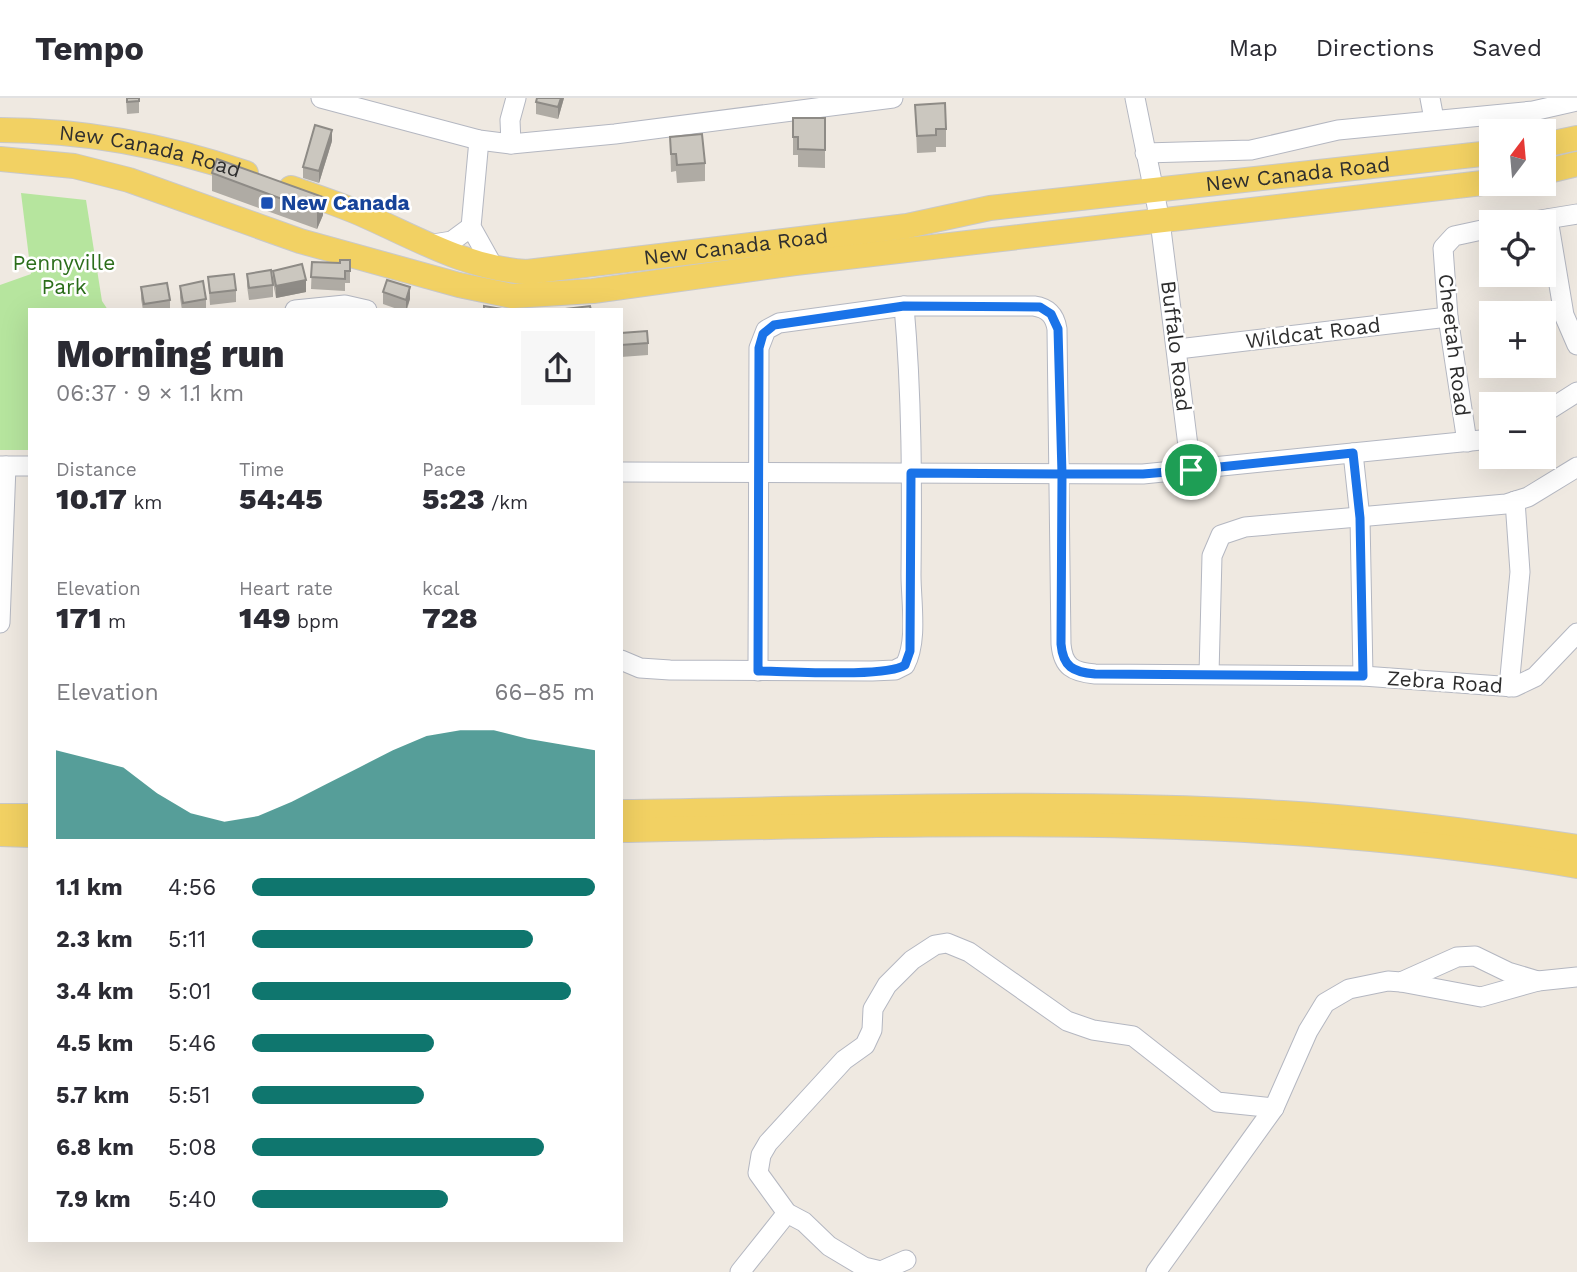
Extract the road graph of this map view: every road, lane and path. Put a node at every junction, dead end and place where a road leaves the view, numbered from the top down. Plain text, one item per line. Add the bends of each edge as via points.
1 (321, 98) edge
2 (516, 98) edge
3 (1135, 98) edge
4 (1430, 98) edge
5 (882, 99) edge
6 (1577, 101) edge
7 (1434, 119) junction
8 (0, 130) edge
9 (1577, 138) edge
10 (479, 140) junction
11 (1556, 142) edge
12 (511, 144) junction
13 (1145, 153) junction
14 (1479, 154) edge
15 (0, 159) edge
16 (1577, 164) edge
17 (1556, 169) edge
18 (1479, 183) edge
19 (1155, 191) junction
20 (1577, 214) edge
21 (1556, 218) edge
22 (1160, 221) junction
23 (471, 227) junction
24 (1479, 231) edge
25 (426, 245) junction
26 (494, 268) junction
27 (1556, 274) edge
28 (904, 306) junction
29 (315, 308) edge
30 (358, 308) edge
31 (1448, 317) junction
32 (1577, 345) edge
33 (1178, 349) junction
34 (1577, 392) edge
35 (1556, 405) edge
36 (1479, 440) edge
37 (1467, 442) junction
38 (1353, 453) junction
39 (3, 466) edge
40 (28, 466) edge
41 (1577, 467) edge
42 (1191, 470) junction
43 (623, 472) edge
44 (760, 473) junction
45 (911, 473) junction
46 (1062, 474) junction
47 (1515, 501) junction
48 (1360, 518) junction
49 (0, 623) edge
50 (1577, 633) edge
51 (623, 661) edge
52 (758, 671) junction
53 (1209, 674) junction
54 (1363, 676) junction
55 (1509, 687) junction
56 (623, 812) edge
57 (0, 816) edge
58 (28, 816) edge
59 (623, 830) edge
60 (0, 834) edge
61 (28, 835) edge
62 (1577, 847) edge
63 (1577, 866) edge
64 (1577, 977) edge
65 (1538, 981) junction
66 (1401, 982) junction
67 (1274, 1108) junction
68 (787, 1213) junction
69 (906, 1260) dead end
70 (743, 1270) edge
71 (1156, 1272) edge

1 - 10 street
2 - 12 street via 510,120
3 - 13 street, Buffalo Road
4 - 7 street
5 - 12 street
6 - 7 street via 1533,111
7 - 13 street via 1338,130 1232,152
8 - 25 main road, New Canada Road via 80,134 190,155 337,204
9 - 11 main road
10 - 12 street
10 - 23 street
13 - 19 street, Buffalo Road
14 - 19 main road, New Canada Road
15 - 22 main road, New Canada Road via 74,166 129,180 300,241 512,296 593,291
16 - 17 main road
18 - 22 main road, New Canada Road
19 - 22 street, Buffalo Road
19 - 26 main road, New Canada Road via 990,208 907,226 583,268 527,272
20 - 21 street
22 - 33 street, Buffalo Road
23 - 25 street via 452,241
23 - 26 street
24 - 31 street, Cheetah Road via 1454,236 1443,248
25 - 26 main road, New Canada Road
27 - 32 street via 1568,328
28 - 44 street via 788,321 766,330 758,358
28 - 45 street
28 - 46 street via 1034,306 1051,314 1058,329
29 - 30 street
31 - 33 street, Wildcat Road
31 - 37 street, Cheetah Road
33 - 42 street, Buffalo Road
34 - 35 street
36 - 37 street
37 - 38 street
38 - 42 street
38 - 48 street
39 - 40 street
39 - 49 street
41 - 47 street
42 - 46 street
43 - 44 street
44 - 45 street
44 - 52 street
45 - 46 street
45 - 52 street via 910,651 905,665 881,671
46 - 53 street, Zebra Road via 1061,644 1065,663 1082,673
47 - 48 street
47 - 55 street via 1520,572
48 - 53 street via 1245,527 1221,535 1212,556
48 - 54 street
50 - 55 street, Zebra Road via 1528,683
51 - 52 street via 651,669
53 - 54 street, Zebra Road
54 - 55 street, Zebra Road
56 - 62 main road via 1091,806 1211,809 1339,817
57 - 58 main road
59 - 63 main road via 1190,827 1409,843
60 - 61 main road
64 - 65 street
65 - 66 street via 1482,997
65 - 66 street via 1475,956 1457,957
66 - 67 street via 1349,989 1325,1003
67 - 68 street via 1217,1102 1133,1036 1067,1021 969,952 947,943 935,945 887,985 873,1009 872,1030 865,1045 844,1060 768,1143 758,1173
67 - 71 street
68 - 69 street via 864,1267 881,1272
68 - 70 street

